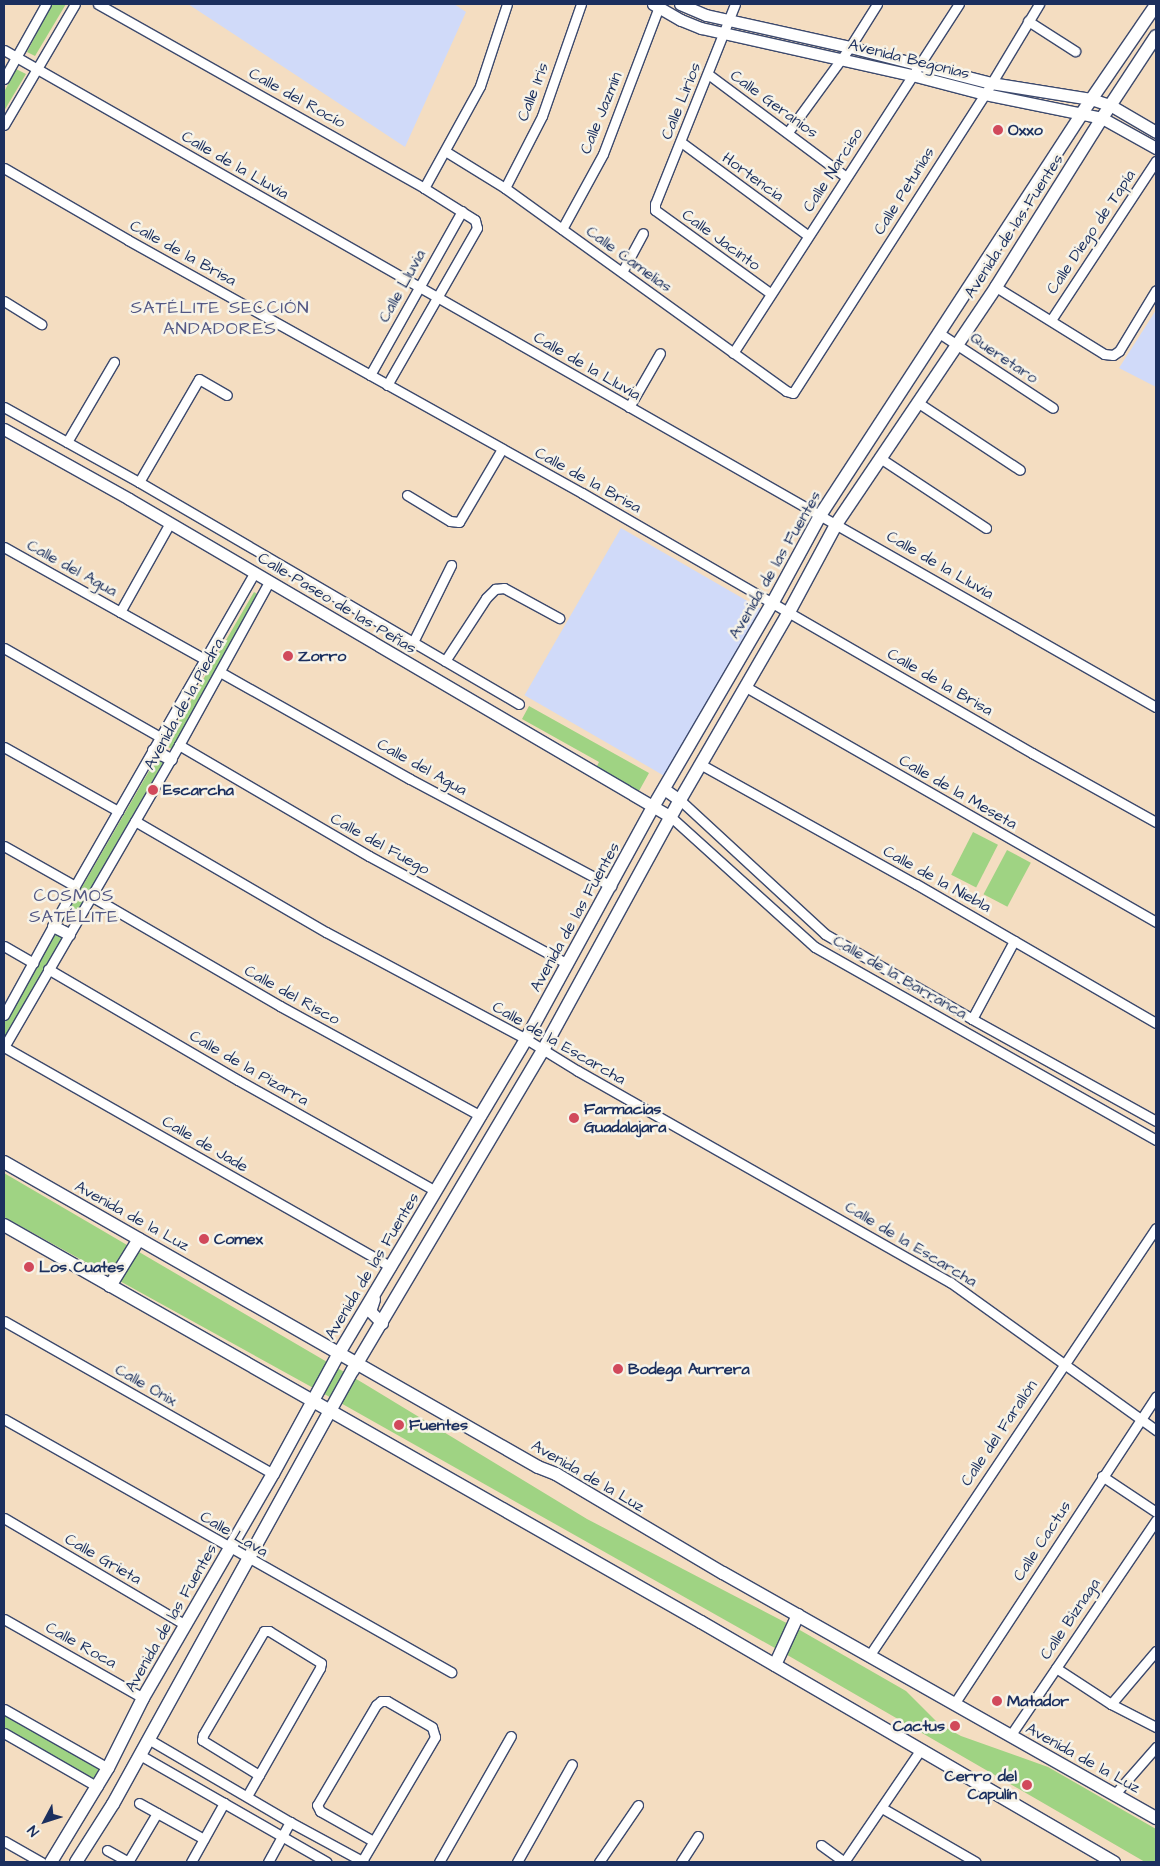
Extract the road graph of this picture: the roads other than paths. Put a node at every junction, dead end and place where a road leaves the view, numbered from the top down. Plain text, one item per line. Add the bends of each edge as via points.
1 (46, 4) edge
2 (75, 4) edge
3 (98, 4) edge
4 (507, 4) edge
5 (581, 4) edge
6 (680, 4) edge
7 (735, 4) edge
8 (877, 4) edge
9 (959, 4) edge
10 (1039, 4) edge
11 (657, 5) edge
12 (1156, 5) edge
13 (731, 19) junction
14 (1028, 21) junction
15 (725, 33) junction
16 (1156, 36) edge
17 (850, 47) junction
18 (4, 50) edge
19 (1075, 51) dead end
20 (16, 57) junction
21 (842, 59) junction
22 (919, 64) junction
23 (38, 69) junction
24 (708, 74) junction
25 (912, 75) junction
26 (4, 79) edge
27 (991, 83) junction
28 (985, 94) junction
29 (1091, 99) junction
30 (1110, 106) junction
31 (1082, 113) junction
32 (1102, 118) junction
33 (4, 125) edge
34 (788, 132) junction
35 (1156, 132) edge
36 (681, 142) junction
37 (1156, 148) edge
38 (445, 151) junction
39 (1156, 161) edge
40 (4, 168) edge
41 (846, 177) junction
42 (424, 188) junction
43 (505, 188) junction
44 (655, 210) joint
45 (462, 211) junction
46 (562, 229) junction
47 (643, 233) dead end
48 (807, 235) junction
49 (622, 272) junction
50 (419, 286) junction
51 (996, 287) junction
52 (1156, 290) edge
53 (770, 293) junction
54 (437, 297) junction
55 (4, 301) edge
56 (1051, 320) junction
57 (41, 324) dead end
58 (939, 332) junction
59 (956, 344) junction
60 (733, 353) junction
61 (660, 354) dead end
62 (114, 362) dead end
63 (370, 376) junction
64 (387, 385) junction
65 (793, 393) joint
66 (227, 395) dead end
67 (918, 402) junction
68 (4, 407) edge
69 (629, 407) junction
70 (1052, 408) dead end
71 (4, 429) edge
72 (67, 442) junction
73 (502, 449) junction
74 (880, 458) junction
75 (1020, 470) dead end
76 (139, 482) junction
77 (406, 495) dead end
78 (821, 514) junction
79 (837, 523) junction
80 (170, 524) junction
81 (986, 528) dead end
82 (4, 547) edge
83 (452, 565) dead end
84 (254, 572) junction
85 (269, 582) junction
86 (773, 602) junction
87 (120, 612) junction
88 (789, 612) junction
89 (559, 618) dead end
90 (413, 642) junction
91 (4, 648) edge
92 (204, 659) junction
93 (445, 661) junction
94 (220, 672) junction
95 (746, 687) junction
96 (520, 704) dead end
97 (1156, 707) edge
98 (160, 737) junction
99 (179, 744) junction
100 (4, 747) edge
101 (153, 750) junction
102 (171, 759) junction
103 (700, 764) junction
104 (664, 789) junction
105 (680, 800) junction
106 (653, 807) junction
107 (118, 811) junction
108 (671, 817) junction
109 (135, 821) junction
110 (1156, 822) edge
111 (4, 846) edge
112 (75, 886) junction
113 (611, 886) junction
114 (91, 896) junction
115 (1156, 922) edge
116 (54, 926) junction
117 (69, 934) junction
118 (1014, 941) junction
119 (4, 946) edge
120 (34, 963) junction
121 (568, 964) junction
122 (48, 969) junction
123 (4, 1015) edge
124 (972, 1019) junction
125 (1156, 1023) edge
126 (526, 1039) junction
127 (4, 1047) edge
128 (543, 1050) junction
129 (481, 1116) junction
130 (1156, 1121) edge
131 (1156, 1140) edge
132 (4, 1162) edge
133 (436, 1191) junction
134 (4, 1225) edge
135 (1156, 1228) edge
136 (139, 1239) junction
137 (391, 1267) junction
138 (110, 1286) junction
139 (376, 1290) junction
140 (4, 1321) edge
141 (382, 1322) junction
142 (339, 1353) junction
143 (357, 1363) junction
144 (1063, 1364) junction
145 (1156, 1396) edge
146 (312, 1402) junction
147 (330, 1412) junction
148 (1140, 1419) junction
149 (4, 1420) edge
150 (1156, 1430) edge
151 (273, 1474) junction
152 (1102, 1476) junction
153 (1156, 1512) edge
154 (4, 1518) edge
155 (1156, 1520) edge
156 (230, 1548) junction
157 (247, 1559) junction
158 (798, 1615) junction
159 (4, 1619) edge
160 (186, 1625) junction
161 (1156, 1651) edge
162 (869, 1656) junction
163 (775, 1665) junction
164 (1056, 1668) junction
165 (451, 1672) dead end
166 (143, 1698) junction
167 (954, 1704) junction
168 (1111, 1704) junction
169 (4, 1709) edge
170 (1156, 1727) edge
171 (4, 1733) edge
172 (511, 1736) dead end
173 (1010, 1736) junction
174 (148, 1739) junction
175 (1156, 1747) edge
176 (921, 1749) junction
177 (140, 1755) junction
178 (572, 1764) dead end
179 (108, 1768) junction
180 (259, 1774) junction
181 (98, 1786) junction
182 (1114, 1794) junction
183 (247, 1796) junction
184 (140, 1803) dead end
185 (224, 1803) junction
186 (638, 1805) dead end
187 (882, 1808) junction
188 (157, 1813) junction
189 (1156, 1818) edge
190 (290, 1822) junction
191 (698, 1836) dead end
192 (282, 1837) junction
193 (204, 1839) junction
194 (374, 1840) junction
195 (4, 1842) edge
196 (821, 1844) dead end
197 (107, 1850) dead end
198 (682, 1860) edge
199 (42, 1862) edge
200 (51, 1862) edge
201 (76, 1862) edge
202 (129, 1862) edge
203 (191, 1862) edge
204 (268, 1862) edge
205 (327, 1862) edge
206 (363, 1862) edge
207 (439, 1862) edge
208 (517, 1862) edge
209 (599, 1862) edge
210 (692, 1862) edge
211 (844, 1862) edge
212 (976, 1862) edge
213 (1114, 1862) edge

1 - 20 street
2 - 23 street
3 - 42 street, Calle del Rocío
4 - 38 street via 480,86
5 - 43 street, Calle Iris via 542,116
6 - 13 street, Avenida Begonias
7 - 13 street, Calle Lirios
8 - 17 street
9 - 22 street, Calle Narciso
10 - 14 street, Calle Petunias
11 - 15 street, Avenida Begonias via 688,22
11 - 46 street, Calle Jazmín via 603,154
12 - 29 main road, Avenida de las Fuentes
13 - 15 street, Calle Lirios
13 - 17 street, Avenida Begonias
14 - 19 street
14 - 27 street, Calle Petunias
15 - 21 street, Avenida Begonias
15 - 24 street, Calle Lirios
16 - 30 main road, Avenida de las Fuentes
17 - 21 street
17 - 22 street, Avenida Begonias
18 - 20 street, Calle de la Lluvia
20 - 23 street, Calle de la Lluvia
20 - 26 street
21 - 25 street, Avenida Begonias
21 - 34 street
22 - 25 street, Calle Narciso
22 - 27 street, Avenida Begonias
23 - 33 street
23 - 50 street, Calle de la Lluvia
24 - 34 street, Calle Geranios
24 - 36 street, Calle Lirios
25 - 28 street, Avenida Begonias
25 - 41 street, Calle Narciso
27 - 28 street, Calle Petunias
27 - 29 street, Avenida Begonias
28 - 31 street, Avenida Begonias
28 - 65 street, Calle Petunias
29 - 30 street, Avenida Begonias
29 - 31 main road, Avenida de las Fuentes
30 - 32 main road, Avenida de las Fuentes
30 - 35 street, Avenida Begonias
31 - 32 street, Avenida Begonias
31 - 58 main road, Avenida de las Fuentes
32 - 37 street, Avenida Begonias
32 - 51 main road, Avenida de las Fuentes
34 - 41 street, Calle Geranios
36 - 44 street, Calle Lirios
36 - 48 street, Hortencia
38 - 42 street
38 - 43 street, Calle Camelias
39 - 56 street, Calle Diego de Tapía
40 - 63 street, Calle de la Brisa
41 - 48 street, Calle Narciso
42 - 45 street, Calle del Rocío
43 - 46 street, Calle Camelias
44 - 53 street, Calle Jacinto
45 - 50 street, Calle Lluvia
45 - 54 street, Calle del Rocío via 477,223 477,228
46 - 49 street, Calle Camelias
47 - 49 street
48 - 53 street, Calle Narciso
49 - 60 street, Calle Camelias
50 - 54 street, Calle de la Lluvia
50 - 63 street, Calle Lluvia
51 - 56 street
51 - 59 main road, Avenida de las Fuentes
52 - 56 street via 1119,351 1113,355 1104,354
53 - 60 street, Calle Narciso
54 - 64 street
54 - 69 street, Calle de la Lluvia
55 - 57 street
58 - 59 street, Queretaro
58 - 78 main road, Avenida de las Fuentes
59 - 67 main road, Avenida de las Fuentes
59 - 70 street, Queretaro
60 - 65 street, Calle Camelias
61 - 69 street
62 - 72 street
63 - 64 street, Calle de la Brisa
64 - 73 street, Calle de la Brisa
66 - 76 street via 199,379
67 - 74 main road, Avenida de las Fuentes
67 - 75 street
68 - 72 street, Calle Paseo de las Peñas
69 - 78 street, Calle de la Lluvia
71 - 80 street, Calle Paseo de las Peñas
72 - 76 street, Calle Paseo de las Peñas
73 - 77 street via 459,522 450,521
73 - 86 street, Calle de la Brisa
74 - 79 main road, Avenida de las Fuentes
74 - 81 street
76 - 90 street, Calle Paseo de las Peñas
78 - 79 street, Calle de la Lluvia
78 - 86 main road, Avenida de las Fuentes
79 - 88 main road, Avenida de las Fuentes
79 - 97 street, Calle de la Lluvia
80 - 84 street, Calle Paseo de las Peñas
80 - 87 street
82 - 87 street, Calle del Agua
83 - 90 street
84 - 85 street, Calle Paseo de las Peñas
84 - 92 street, Avenida de la Piedra
85 - 94 street, Avenida de la Piedra
85 - 106 street, Calle Paseo de las Peñas
86 - 88 street, Calle de la Brisa
86 - 104 main road, Avenida de las Fuentes
87 - 92 street, Calle del Agua
88 - 95 main road, Avenida de las Fuentes
88 - 110 street, Calle de la Brisa
89 - 93 street via 504,588 495,589
90 - 93 street, Calle Paseo de las Peñas
91 - 98 street
92 - 98 street, Avenida de la Piedra
93 - 96 street, Calle Paseo de las Peñas
94 - 99 street, Avenida de la Piedra
94 - 113 street, Calle del Agua via 410,779
95 - 103 main road, Avenida de las Fuentes
95 - 115 street, Calle de la Meseta
98 - 101 street, Avenida de la Piedra
99 - 102 street, Avenida de la Piedra
99 - 121 street, Calle del Fuego via 369,856
100 - 107 street
101 - 102 street
101 - 107 street, Avenida de la Piedra
102 - 109 street, Avenida de la Piedra
103 - 105 main road, Avenida de las Fuentes
103 - 118 street, Calle de la Niebla
104 - 105 street, Calle de la Barranca
104 - 106 main road, Avenida de las Fuentes
105 - 108 main road, Avenida de las Fuentes
105 - 124 street, Calle de la Barranca via 825,934
106 - 108 street, Calle de la Barranca
106 - 113 main road, Avenida de las Fuentes
107 - 112 street, Avenida de la Piedra
108 - 128 main road, Avenida de las Fuentes
108 - 131 street, Calle de la Barranca via 816,947
109 - 114 street, Avenida de la Piedra
109 - 126 street, Calle de la Escarcha via 326,932
111 - 112 street
112 - 116 street, Avenida de la Piedra
113 - 121 main road, Avenida de las Fuentes
114 - 117 street, Avenida de la Piedra
114 - 129 street, Calle del Risco via 280,1006
116 - 117 street
116 - 120 street, Avenida de la Piedra
117 - 122 street, Avenida de la Piedra
118 - 124 street
118 - 125 street, Calle de la Niebla
119 - 120 street
120 - 123 street, Avenida de la Piedra
121 - 126 main road, Avenida de las Fuentes
122 - 127 street, Avenida de la Piedra
122 - 133 street, Calle de la Pizarra
124 - 130 street, Calle de la Barranca
126 - 128 street, Calle de la Escarcha
126 - 129 main road, Avenida de las Fuentes
127 - 137 street, Calle de Jade
128 - 141 main road, Avenida de las Fuentes
128 - 144 street, Calle de la Escarcha via 950,1282
129 - 133 main road, Avenida de las Fuentes
132 - 136 main road, Avenida de la Luz
133 - 137 main road, Avenida de las Fuentes
134 - 138 main road
135 - 144 street, Calle del Farallón
136 - 138 main road
136 - 142 main road, Avenida de la Luz
137 - 139 main road, Avenida de las Fuentes
138 - 146 main road
139 - 141 street via 370,1311
139 - 142 main road, Avenida de las Fuentes
140 - 151 street, Calle Ónix
141 - 143 main road, Avenida de las Fuentes
142 - 143 main road, Avenida de la Luz
142 - 146 main road, Avenida de las Fuentes
143 - 147 main road, Avenida de las Fuentes
143 - 158 main road, Avenida de la Luz
144 - 148 street, Calle de la Escarcha
144 - 162 street, Calle del Farallón
145 - 148 street, Calle Cactus
146 - 147 main road
146 - 151 main road, Avenida de las Fuentes
147 - 157 main road, Avenida de las Fuentes
147 - 163 main road
148 - 150 street, Calle de la Escarcha
148 - 152 street, Calle Cactus
149 - 156 street, Calle Lava
151 - 156 main road, Avenida de las Fuentes
152 - 153 street
152 - 167 street, Calle Cactus
154 - 160 street, Calle Grieta
155 - 164 street, Calle Biznaga
156 - 157 street, Calle Lava
156 - 160 main road, Avenida de las Fuentes
157 - 165 street, Calle Lava
157 - 174 main road, Avenida de las Fuentes
158 - 162 main road, Avenida de la Luz
158 - 163 main road
159 - 166 street, Calle Roca
160 - 166 main road, Avenida de las Fuentes
161 - 168 street
162 - 167 main road, Avenida de la Luz
163 - 176 main road
164 - 168 street
164 - 173 street, Calle Biznaga
166 - 179 main road, Avenida de las Fuentes
167 - 173 main road, Avenida de la Luz
168 - 170 street
169 - 179 street
171 - 181 street
172 - 207 street
173 - 182 main road, Avenida de la Luz
174 - 177 main road, Avenida de las Fuentes
174 - 183 street
175 - 182 street
176 - 187 street
176 - 213 main road
177 - 185 street
177 - 201 main road, Avenida de las Fuentes
178 - 208 street
179 - 181 main road, Avenida de las Fuentes
180 - 180 street via 321,1663 269,1631 264,1631 202,1740
180 - 183 street
181 - 200 main road, Avenida de las Fuentes
182 - 189 main road, Avenida de la Luz
183 - 190 street
184 - 188 street
185 - 192 street
185 - 193 street
186 - 209 street
187 - 211 street
187 - 212 street
188 - 193 street
188 - 202 street
190 - 192 street
190 - 206 street
191 - 198 street
192 - 204 street
192 - 205 street
193 - 203 street
194 - 194 street via 435,1737 432,1727 387,1701 381,1701 317,1805 320,1811
194 - 206 street
195 - 199 street
196 - 211 street
197 - 202 street
198 - 210 street

